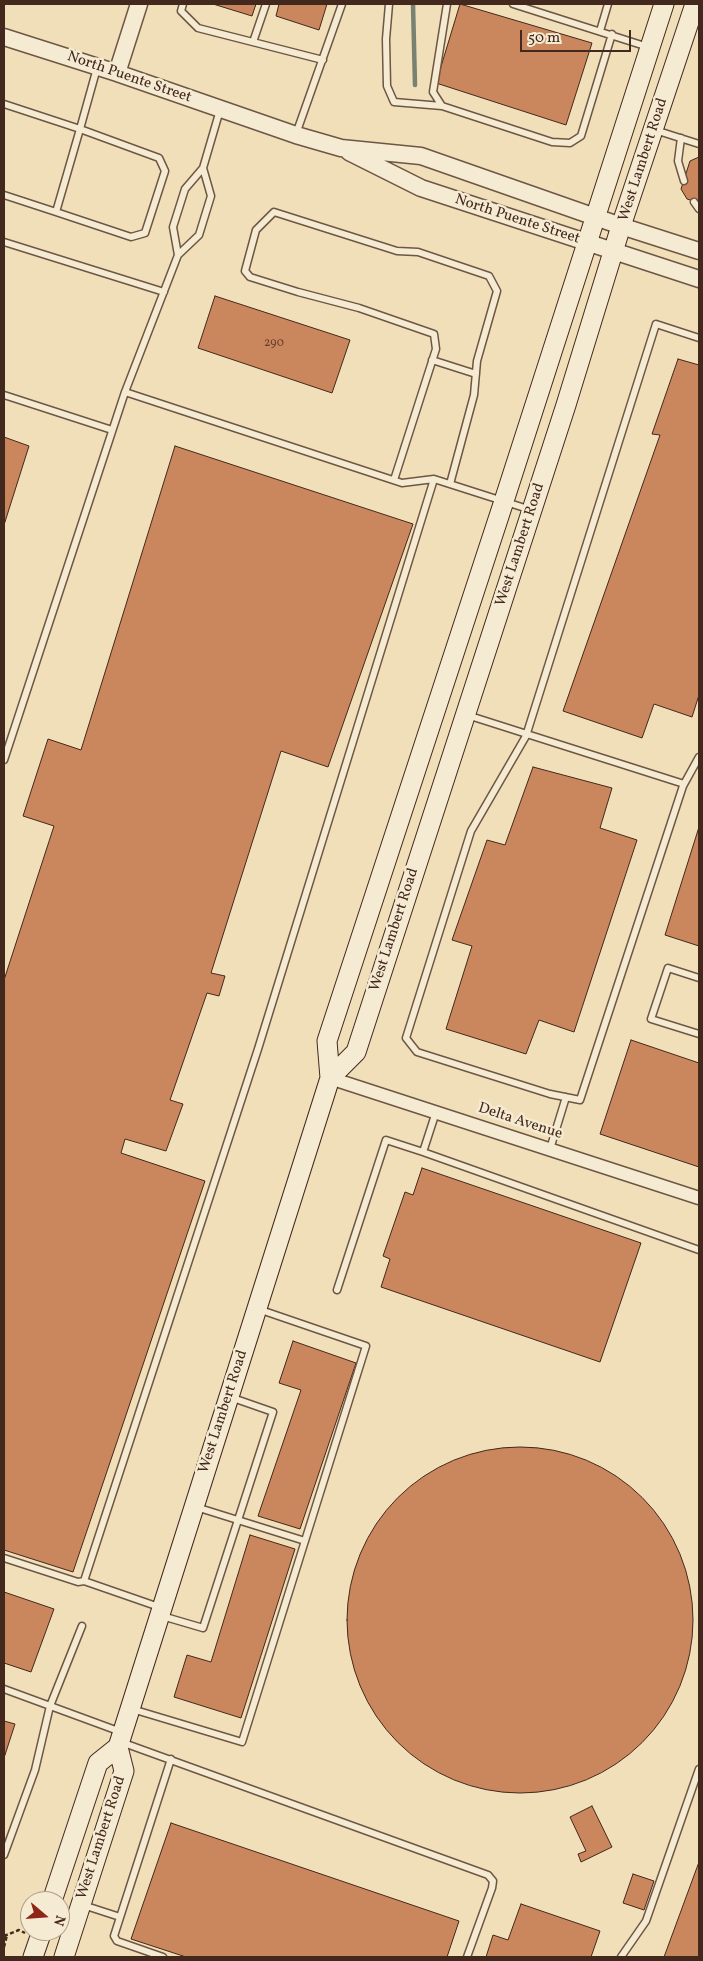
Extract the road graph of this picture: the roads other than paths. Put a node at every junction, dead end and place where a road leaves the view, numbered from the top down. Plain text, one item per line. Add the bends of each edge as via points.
1 (138, 4) edge
2 (183, 4) edge
3 (266, 4) edge
4 (342, 4) edge
5 (389, 4) edge
6 (447, 4) edge
7 (513, 4) edge
8 (608, 4) edge
9 (664, 4) edge
10 (695, 4) edge
11 (600, 31) junction
12 (612, 34) junction
13 (4, 37) edge
14 (254, 42) junction
15 (649, 47) junction
16 (323, 60) junction
17 (98, 67) junction
18 (117, 73) junction
19 (4, 104) edge
20 (442, 106) junction
21 (221, 110) junction
22 (654, 129) junction
23 (80, 130) junction
24 (296, 135) junction
25 (682, 138) junction
26 (699, 144) edge
27 (341, 148) junction
28 (203, 168) junction
29 (684, 181) dead end
30 (4, 195) edge
31 (694, 202) dead end
32 (699, 209) edge
33 (56, 212) junction
34 (595, 216) junction
35 (622, 226) junction
36 (4, 242) edge
37 (586, 242) junction
38 (699, 251) edge
39 (614, 252) junction
40 (178, 255) junction
41 (699, 279) edge
42 (164, 292) junction
43 (699, 338) edge
44 (432, 360) junction
45 (476, 374) junction
46 (125, 392) junction
47 (4, 395) edge
48 (112, 430) junction
49 (434, 479) junction
50 (394, 480) junction
51 (450, 484) junction
52 (504, 501) junction
53 (532, 511) junction
54 (466, 714) junction
55 (527, 733) junction
56 (699, 757) edge
57 (4, 760) edge
58 (684, 784) junction
59 (699, 978) edge
60 (699, 1034) edge
61 (330, 1078) junction
62 (566, 1097) junction
63 (436, 1112) junction
64 (550, 1149) junction
65 (423, 1152) junction
66 (699, 1198) edge
67 (699, 1250) edge
68 (337, 1290) dead end
69 (257, 1309) junction
70 (229, 1397) junction
71 (194, 1506) junction
72 (237, 1520) junction
73 (305, 1541) junction
74 (4, 1558) edge
75 (84, 1581) junction
76 (161, 1611) junction
77 (82, 1626) dead end
78 (4, 1689) edge
79 (50, 1706) junction
80 (130, 1708) junction
81 (120, 1740) junction
82 (171, 1759) junction
83 (699, 1769) edge
84 (4, 1855) edge
85 (55, 1891) edge
86 (82, 1904) junction
87 (120, 1917) junction
88 (39, 1941) edge
89 (33, 1957) edge
90 (64, 1957) edge
91 (163, 1957) edge
92 (467, 1957) edge
93 (621, 1957) edge

1 - 18 street
2 - 14 lane via 181,11 198,28
3 - 14 lane
4 - 16 lane
5 - 20 lane via 387,86 394,102
6 - 20 lane via 433,92
7 - 11 lane
8 - 11 lane
9 - 15 main road, West Lambert Road
10 - 22 main road, West Lambert Road
11 - 12 lane
12 - 15 lane
12 - 20 lane via 581,136 570,143 552,142
13 - 17 street, North Puente Street
14 - 16 lane
15 - 34 main road, West Lambert Road
16 - 24 lane
17 - 18 street, North Puente Street
17 - 23 lane
18 - 21 street, North Puente Street
19 - 23 lane
21 - 24 street, North Puente Street
21 - 28 lane
22 - 25 lane
22 - 35 main road, West Lambert Road
23 - 33 lane
23 - 33 lane via 159,158 165,171 145,233 131,237
24 - 27 street, North Puente Street
25 - 26 lane
25 - 29 lane via 678,161
27 - 34 street, North Puente Street via 421,156
27 - 37 street, North Puente Street via 421,188
28 - 40 lane via 185,189 172,227
28 - 40 lane via 211,196 198,235
30 - 33 lane
31 - 32 lane
34 - 35 street, North Puente Street
34 - 37 main road, West Lambert Road
35 - 38 street, North Puente Street
35 - 39 main road, West Lambert Road
36 - 42 lane
37 - 39 street, North Puente Street
37 - 52 main road, West Lambert Road
39 - 41 street, North Puente Street
39 - 53 main road, West Lambert Road
40 - 42 lane
42 - 46 lane
43 - 55 lane via 656,324
44 - 45 lane
44 - 45 lane via 436,349 434,334 360,308 250,277 245,271 256,230 274,212 397,251 418,252 489,276 497,291
44 - 50 lane
45 - 51 lane via 474,395
46 - 48 lane
46 - 50 lane
47 - 48 lane
48 - 57 lane
49 - 50 lane via 402,483
49 - 51 lane
49 - 75 lane via 258,1049
51 - 52 lane
52 - 53 lane
52 - 61 main road, West Lambert Road via 327,1041
53 - 54 main road, West Lambert Road
54 - 55 lane
54 - 61 main road, West Lambert Road via 356,1052
55 - 58 lane
55 - 62 lane via 471,830 406,1038 417,1052
56 - 58 lane
58 - 62 lane via 580,1100
59 - 60 lane via 668,968 651,1019
61 - 63 street, Delta Avenue
61 - 69 main road, West Lambert Road
62 - 64 lane
63 - 64 street, Delta Avenue
63 - 65 lane
64 - 66 street, Delta Avenue
65 - 67 lane
65 - 68 lane via 386,1140
69 - 70 main road, West Lambert Road
69 - 73 lane via 366,1346
70 - 71 main road, West Lambert Road
70 - 72 lane via 273,1412
71 - 72 lane
71 - 76 main road, West Lambert Road
72 - 73 lane
72 - 76 lane via 202,1628
73 - 80 lane via 242,1742
74 - 75 lane via 78,1582
75 - 76 lane
76 - 80 main road, West Lambert Road
77 - 79 lane
78 - 79 lane
79 - 81 lane
79 - 84 lane via 35,1770
80 - 81 main road, West Lambert Road
81 - 82 lane
81 - 85 main road, West Lambert Road via 98,1763
81 - 86 main road, West Lambert Road via 124,1771
82 - 87 lane
82 - 92 lane via 488,1875 493,1881 492,1888
83 - 93 lane via 646,1921
86 - 87 lane
86 - 90 main road, West Lambert Road
87 - 91 lane via 115,1939
88 - 89 main road

